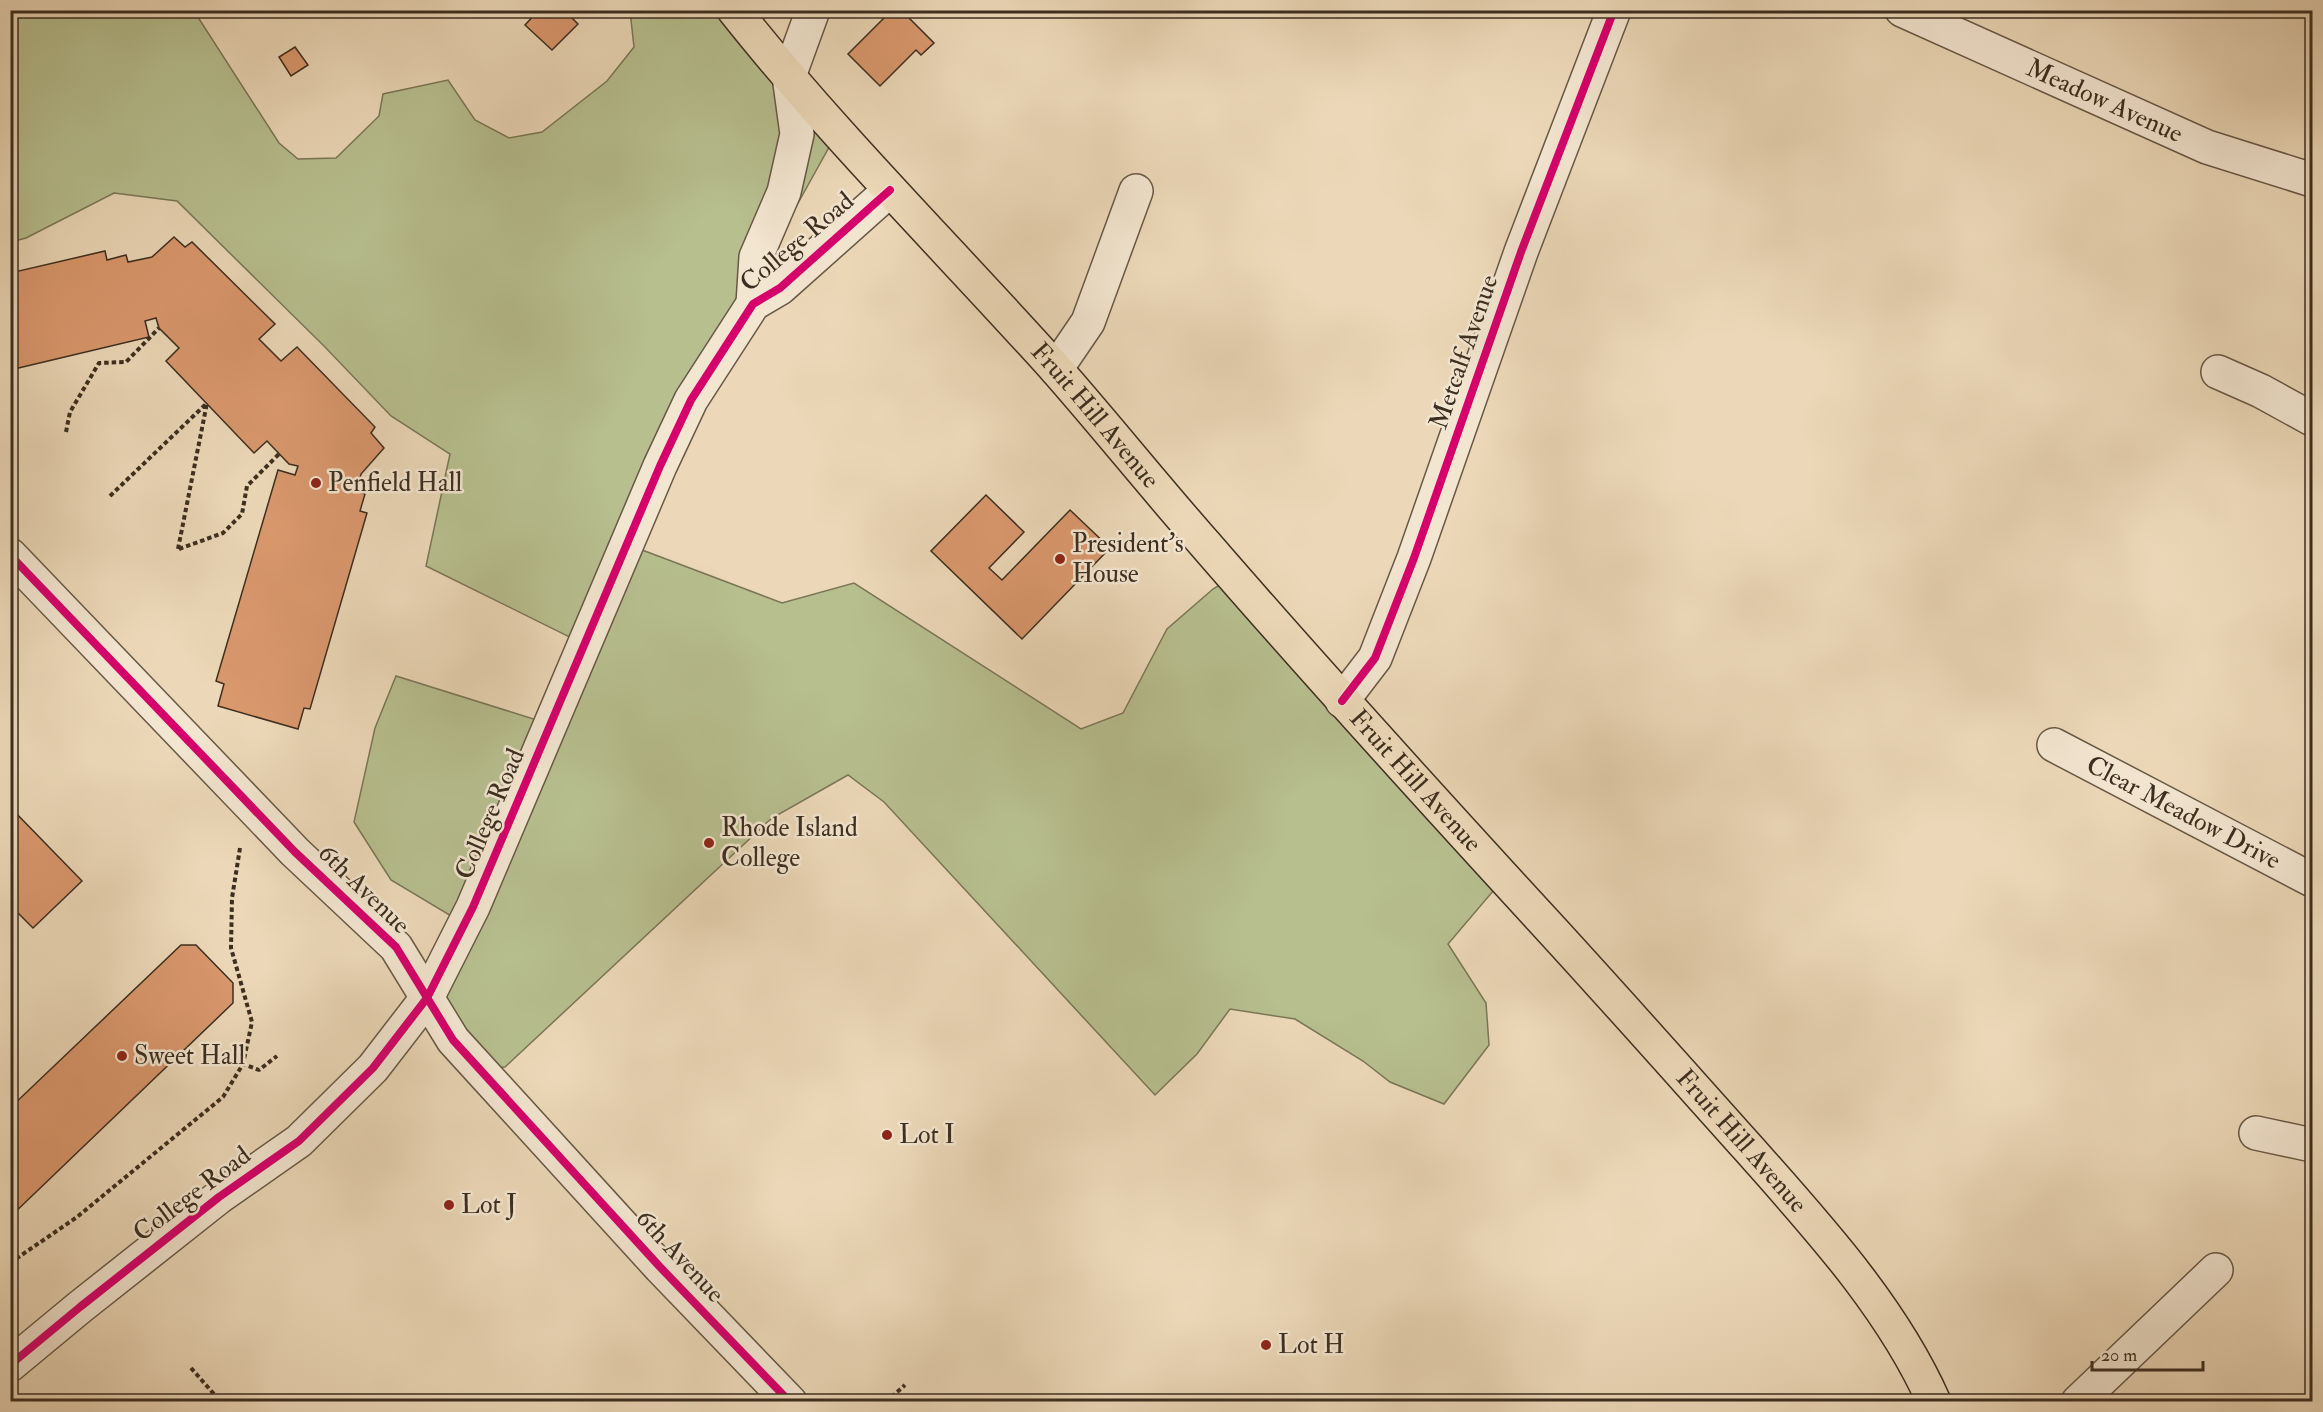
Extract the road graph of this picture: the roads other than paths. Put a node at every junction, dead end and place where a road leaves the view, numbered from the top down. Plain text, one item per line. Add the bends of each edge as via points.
1 (734, 10) edge
2 (813, 10) edge
3 (1614, 10) edge
4 (1902, 10) edge
5 (789, 76) junction
6 (2313, 180) edge
7 (890, 190) junction
8 (1136, 191) dead end
9 (753, 304) junction
10 (1056, 369) junction
11 (2218, 372) dead end
12 (2313, 419) edge
13 (10, 555) edge
14 (1342, 701) junction
15 (2054, 745) dead end
16 (2313, 880) edge
17 (427, 998) junction
18 (2256, 1133) dead end
19 (2313, 1145) edge
20 (2216, 1270) dead end
21 (10, 1365) edge
22 (790, 1401) edge
23 (1934, 1401) edge
24 (2078, 1401) edge

1 - 5 main road, Fruit Hill Avenue
2 - 5 street
3 - 14 street, Metcalf Avenue via 1521,252 1375,658
4 - 6 street, Meadow Avenue via 2207,147
5 - 7 main road, Fruit Hill Avenue
5 - 9 street, College Road via 797,134 784,192 756,257
7 - 9 street, College Road via 780,288
7 - 10 main road, Fruit Hill Avenue
8 - 10 street via 1088,322
9 - 17 street, College Road via 691,400 473,907
10 - 14 main road, Fruit Hill Avenue
11 - 12 street
13 - 17 street, 6th Avenue via 295,852 396,947
14 - 23 main road, Fruit Hill Avenue via 1633,1018 1805,1213 1893,1327
15 - 16 street, Clear Meadow Drive
17 - 21 street, College Road via 373,1068 299,1141 210,1205
17 - 22 street, 6th Avenue via 453,1040 660,1267
18 - 19 street
20 - 24 street

